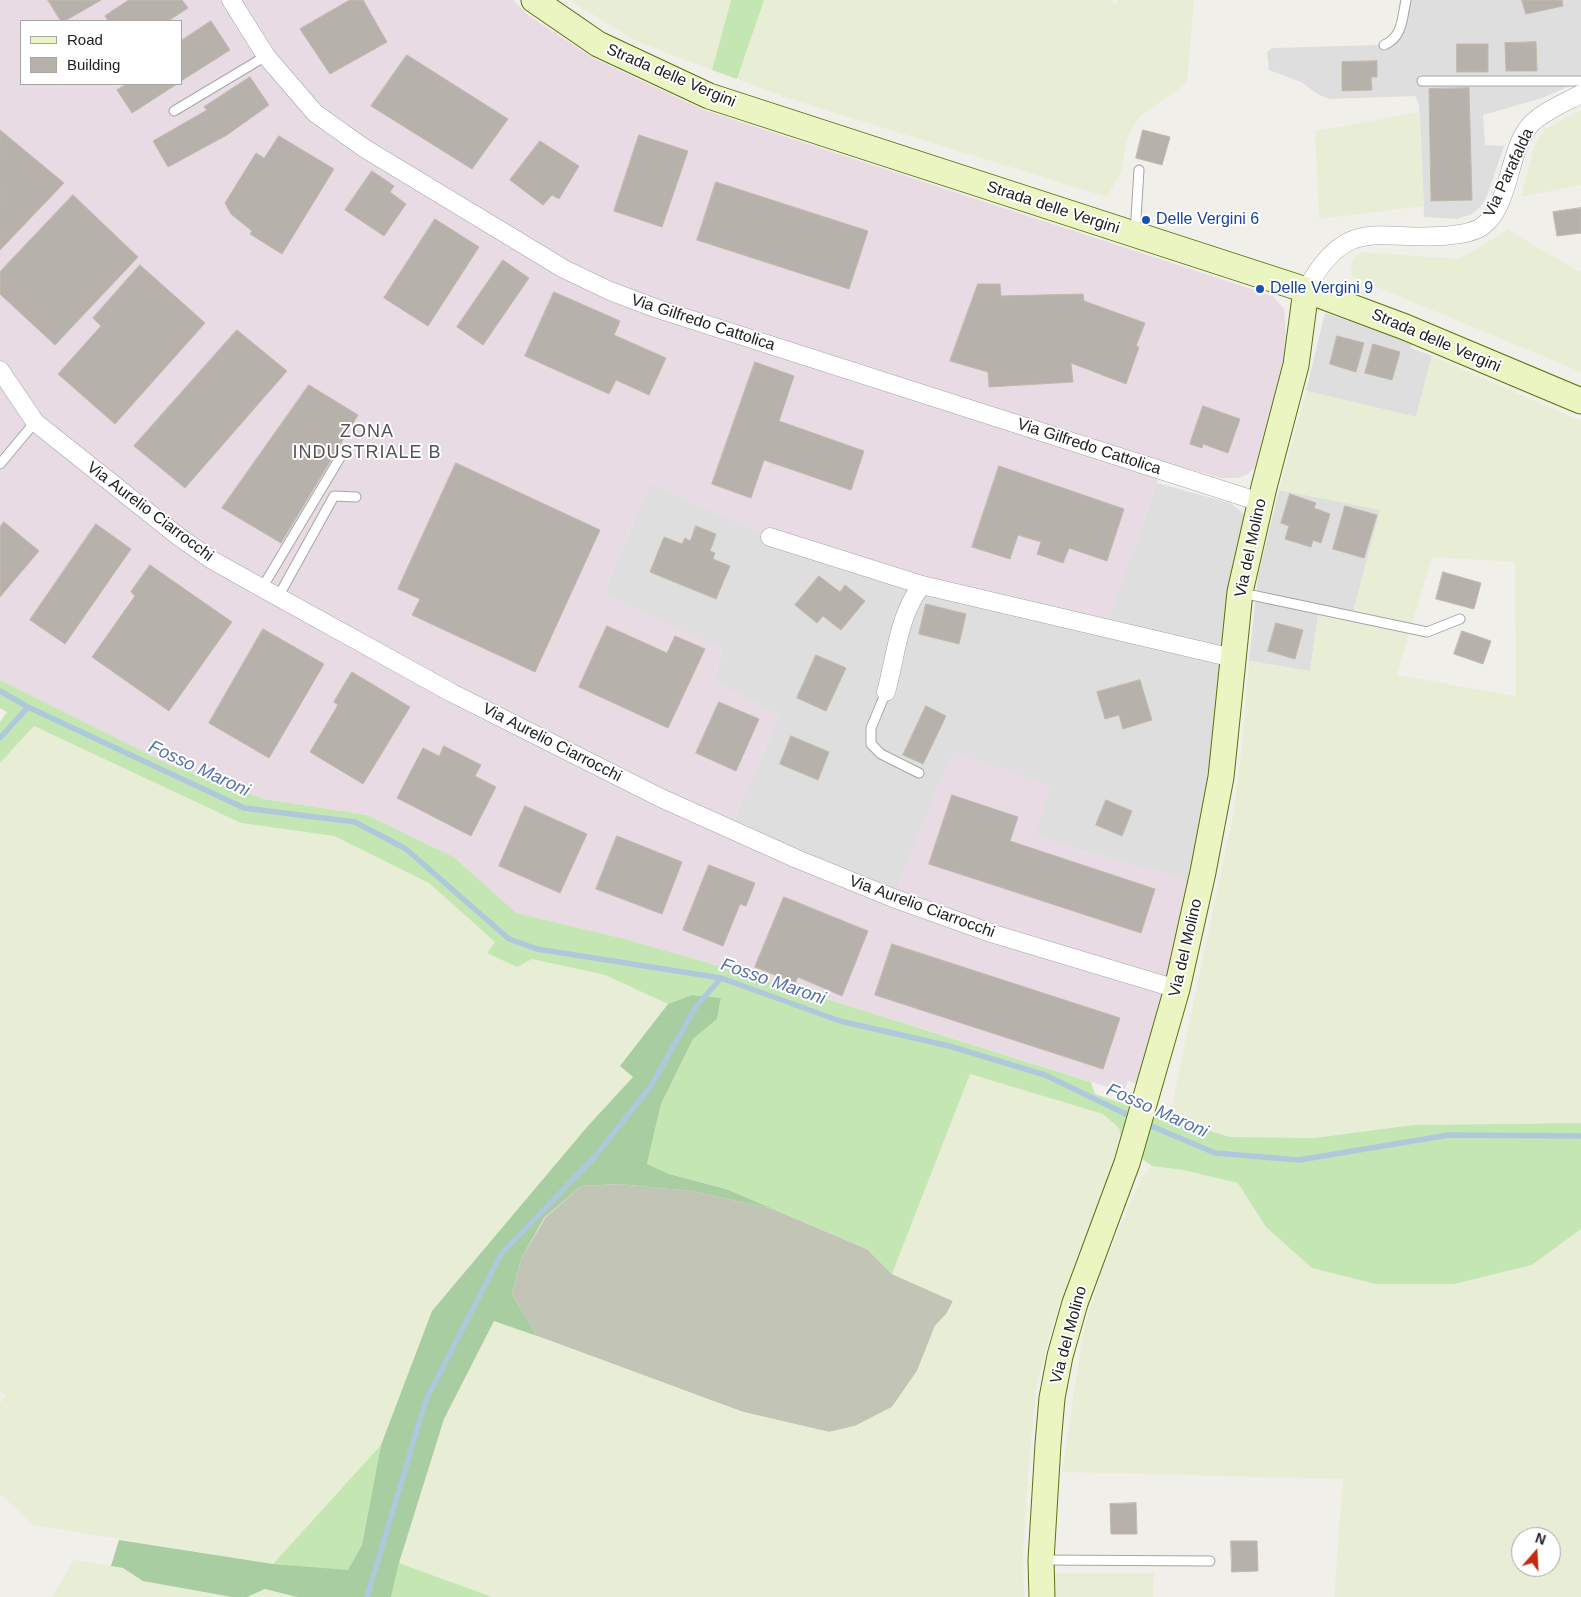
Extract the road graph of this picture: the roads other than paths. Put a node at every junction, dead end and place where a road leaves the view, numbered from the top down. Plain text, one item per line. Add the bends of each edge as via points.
1 (231, 0) edge
2 (534, 0) edge
3 (1406, 0) edge
4 (1384, 45) dead end
5 (266, 56) junction
6 (1422, 81) dead end
7 (1581, 81) edge
8 (1581, 94) edge
9 (174, 111) dead end
10 (1140, 170) dead end
11 (1135, 234) junction
12 (1306, 290) junction
13 (0, 370) edge
14 (1581, 401) edge
15 (34, 422) junction
16 (341, 456) dead end
17 (0, 464) edge
18 (356, 497) dead end
19 (1260, 502) junction
20 (770, 537) dead end
21 (922, 585) junction
22 (262, 588) junction
23 (1240, 592) junction
24 (278, 597) junction
25 (1460, 619) dead end
26 (1233, 658) junction
27 (886, 692) joint
28 (920, 772) dead end
29 (1177, 989) junction
30 (1041, 1560) junction
31 (1210, 1561) dead end
32 (1042, 1597) edge

1 - 5 street, Via Gilfredo Cattolica
2 - 11 street, Strada delle Vergini via 598,44 709,96
3 - 4 lane via 1400,33
5 - 9 lane
5 - 19 street, Via Gilfredo Cattolica via 315,113 364,148 564,269 610,291
6 - 7 lane
8 - 12 street, Via Parafalda via 1545,112 1531,124 1521,140 1496,208 1484,225 1464,234 1440,237 1367,234 1351,240 1327,258
10 - 11 lane
11 - 12 street, Strada delle Vergini
12 - 14 street, Strada delle Vergini via 1405,326
12 - 19 street, Via del Molino via 1296,365
13 - 15 street, Via Aurelio Ciarrocchi
15 - 17 lane
15 - 22 street, Via Aurelio Ciarrocchi via 178,536 212,560
16 - 22 lane
18 - 24 lane via 334,496
19 - 23 street, Via del Molino
20 - 21 street
21 - 26 street
21 - 27 street via 914,595 903,623
22 - 24 street, Via Aurelio Ciarrocchi
23 - 25 lane via 1426,632
23 - 26 street, Via del Molino
24 - 29 street, Via Aurelio Ciarrocchi via 452,693 661,798 797,859 994,934
26 - 29 street, Via del Molino via 1221,777 1204,872
27 - 28 lane via 871,728 871,744 881,754
29 - 30 street, Via del Molino via 1127,1163 1075,1302 1060,1356 1052,1398
30 - 31 lane
30 - 32 street, Via del Molino

